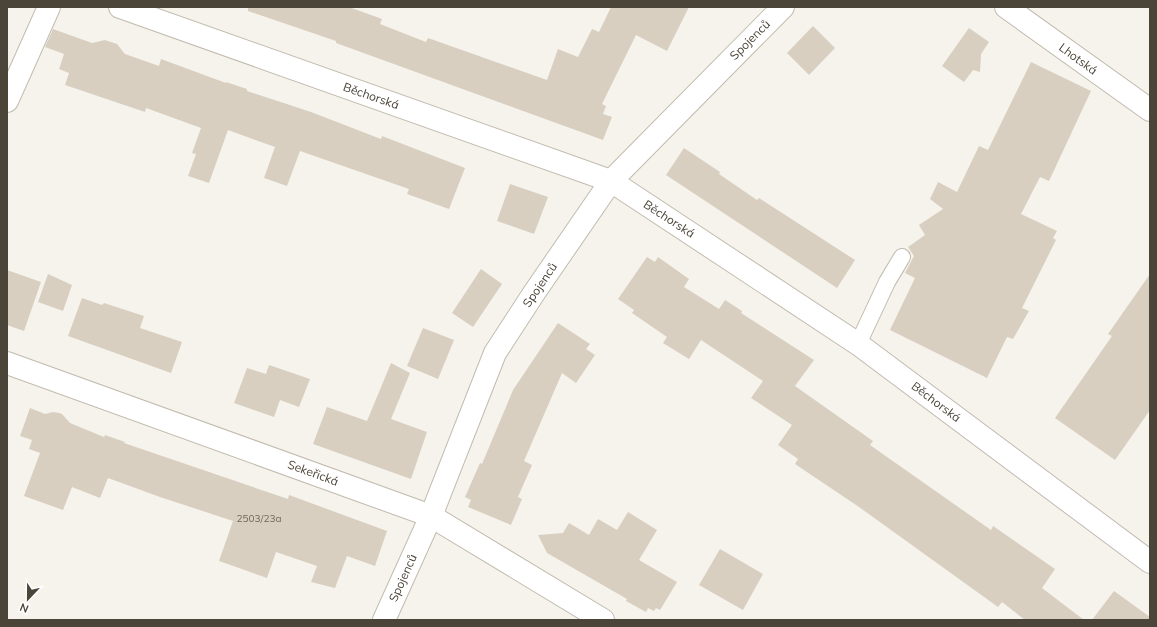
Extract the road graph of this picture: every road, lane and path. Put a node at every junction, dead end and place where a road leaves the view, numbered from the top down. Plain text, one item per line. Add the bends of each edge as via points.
1 (49, 7) edge
2 (120, 7) edge
3 (782, 7) edge
4 (1006, 7) edge
5 (7, 101) edge
6 (1150, 110) edge
7 (611, 180) junction
8 (902, 257) dead end
9 (858, 344) junction
10 (7, 363) edge
11 (431, 516) junction
12 (1150, 562) edge
13 (384, 620) edge
14 (603, 620) edge

1 - 5 street
2 - 7 street, Běchorská
3 - 7 street, Spojenců
4 - 6 street, Lhotská
7 - 9 street, Běchorská
7 - 11 street, Spojenců via 495,354
8 - 9 lane via 887,282
9 - 12 street, Běchorská
10 - 11 street, Sekeřická
11 - 13 street, Spojenců
11 - 14 street, Sekeřická

